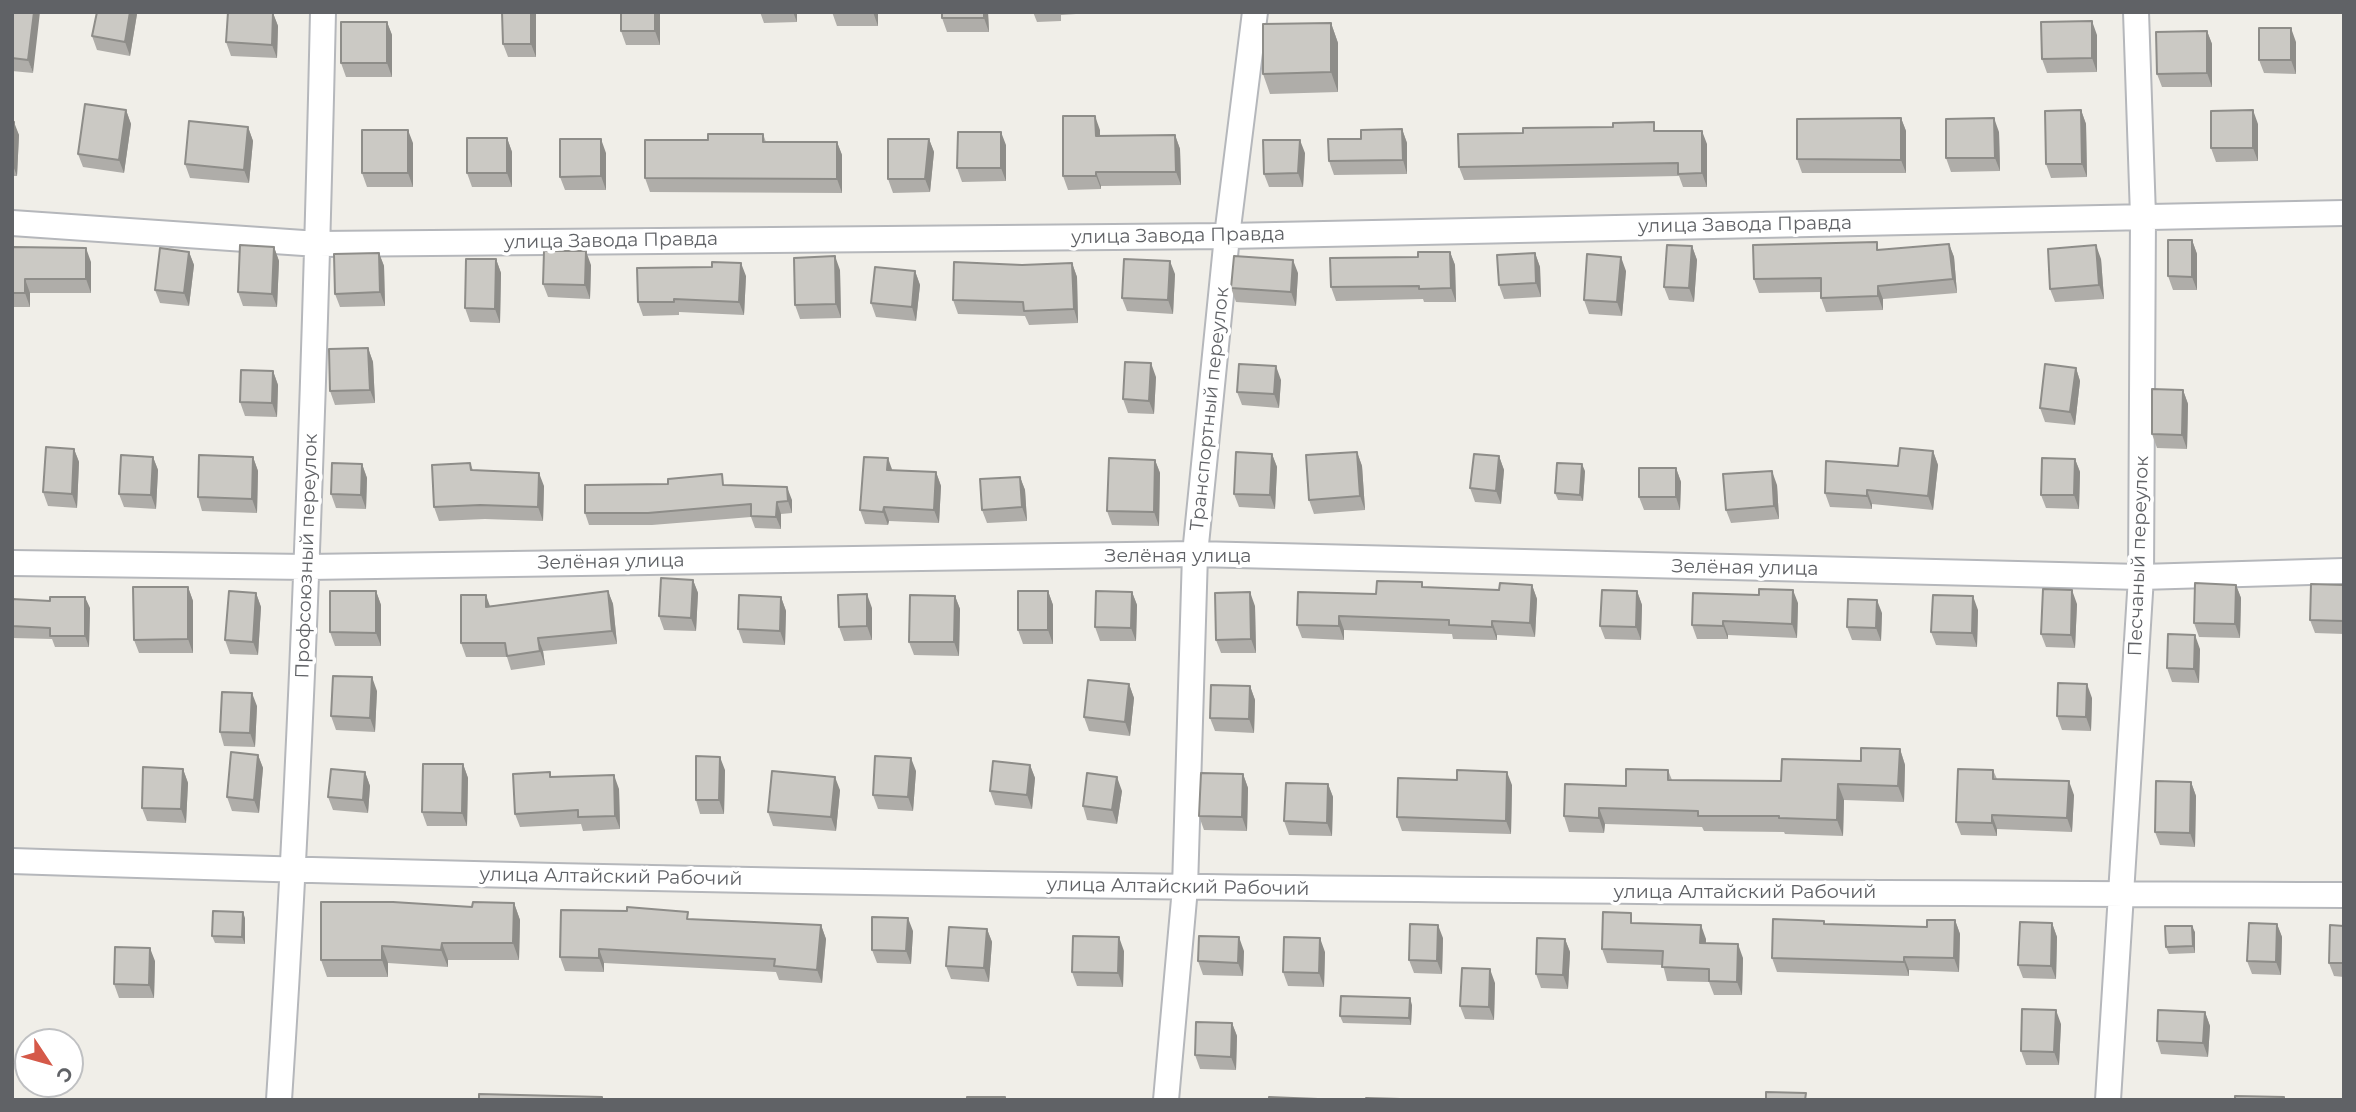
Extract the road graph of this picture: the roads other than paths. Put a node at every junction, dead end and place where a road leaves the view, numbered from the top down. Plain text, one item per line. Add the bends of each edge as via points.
1 (323, 12) edge
2 (1255, 12) edge
3 (2136, 12) edge
4 (2344, 213) edge
5 (2143, 216) junction
6 (12, 223) edge
7 (1227, 236) junction
8 (318, 244) junction
9 (1195, 554) junction
10 (12, 562) edge
11 (307, 567) junction
12 (2344, 571) edge
13 (2141, 577) junction
14 (12, 861) edge
15 (294, 870) junction
16 (1185, 888) junction
17 (2121, 894) junction
18 (2344, 895) edge
19 (279, 1100) edge
20 (1166, 1100) edge
21 (2108, 1100) edge

1 - 8 street, Профсоюзный переулок
2 - 7 street, Транспортный переулок
3 - 5 street, Песчаный переулок
4 - 5 street, улица Завода Правда
5 - 7 street, улица Завода Правда
5 - 13 street, Песчаный переулок
6 - 8 street, улица Завода Правда
7 - 8 street, улица Завода Правда
7 - 9 street, Транспортный переулок
8 - 11 street, Профсоюзный переулок
9 - 11 street, Зелёная улица
9 - 13 street, Зелёная улица
9 - 16 street, Транспортный переулок
10 - 11 street, Зелёная улица
11 - 15 street, Профсоюзный переулок
12 - 13 street, Зелёная улица
13 - 17 street, Песчаный переулок
14 - 15 street, улица Алтайский Рабочий
15 - 16 street, улица Алтайский Рабочий
15 - 19 street, Профсоюзный переулок
16 - 17 street, улица Алтайский Рабочий
16 - 20 street, Транспортный переулок
17 - 18 street, улица Алтайский Рабочий
17 - 21 street, Песчаный переулок

